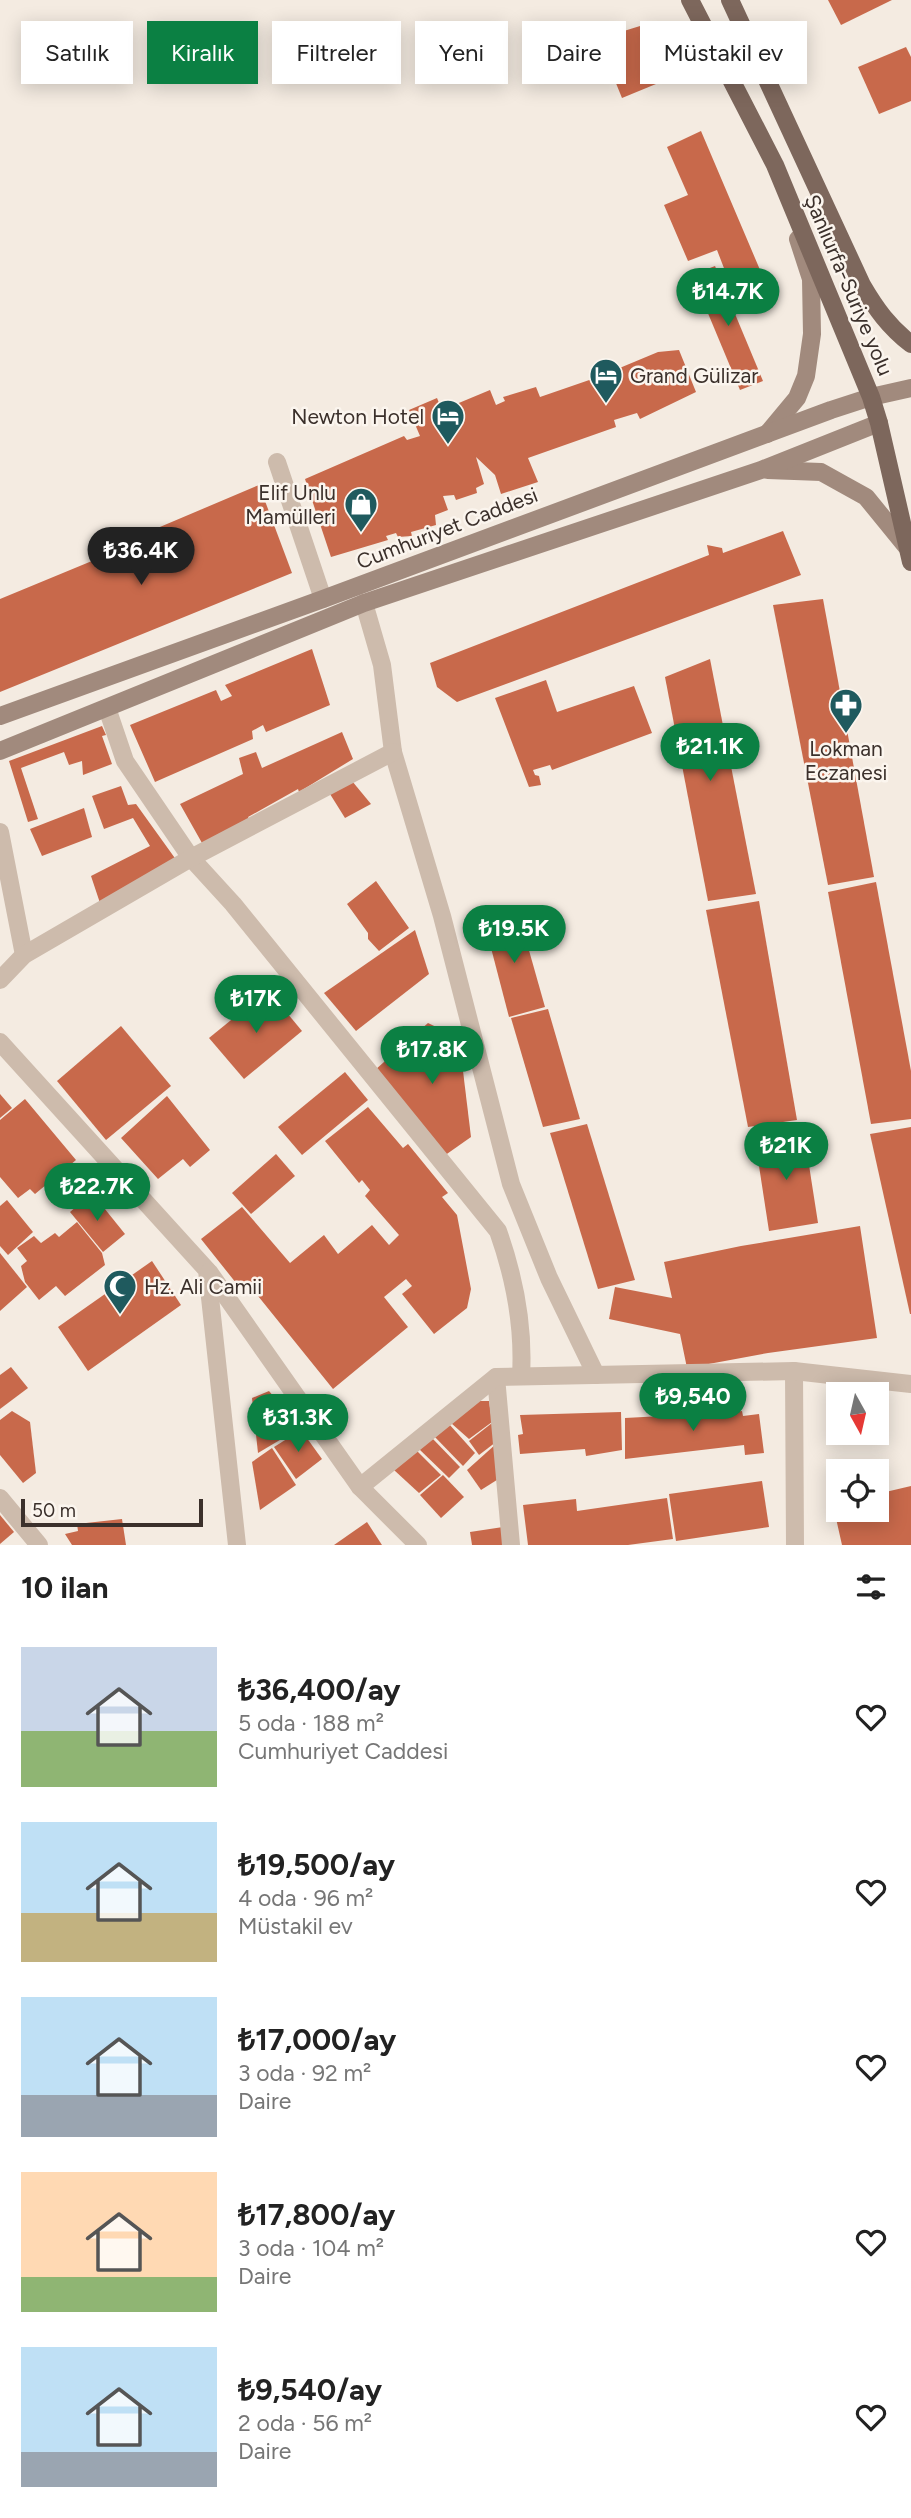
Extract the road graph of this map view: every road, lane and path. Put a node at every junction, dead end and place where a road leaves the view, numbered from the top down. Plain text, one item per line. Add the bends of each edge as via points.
1 (690, 0) edge
2 (730, 0) edge
3 (775, 165) junction
4 (911, 344) edge
5 (911, 388) edge
6 (871, 397) junction
7 (879, 423) junction
8 (766, 435) junction
9 (277, 462) dead end
10 (761, 470) junction
11 (909, 554) edge
12 (323, 599) junction
13 (364, 603) junction
14 (107, 708) junction
15 (0, 716) edge
16 (0, 751) edge
17 (393, 752) junction
18 (0, 832) edge
19 (191, 858) junction
20 (24, 955) junction
21 (0, 980) edge
22 (0, 1042) edge
23 (207, 1270) junction
24 (793, 1371) junction
25 (596, 1375) junction
26 (521, 1376) junction
27 (496, 1377) junction
28 (911, 1384) edge
29 (360, 1487) junction
30 (0, 1498) edge
31 (38, 1545) edge
32 (237, 1545) edge
33 (418, 1545) edge
34 (511, 1545) edge
35 (795, 1545) edge

1 - 3 main road, Şanlıurfa-Suriye yolu
2 - 4 main road via 862,285 880,316
3 - 6 main road, Şanlıurfa-Suriye yolu
3 - 8 main road via 811,279 812,334 806,376 797,398
5 - 6 main road, Cumhuriyet Caddesi
6 - 7 main road, Şanlıurfa-Suriye yolu
6 - 8 main road, Cumhuriyet Caddesi
7 - 10 main road, Cumhuriyet Caddesi
7 - 11 main road, Şanlıurfa-Suriye yolu
8 - 12 main road, Cumhuriyet Caddesi
9 - 12 street
10 - 11 main road via 821,472 866,497
10 - 13 main road, Cumhuriyet Caddesi
12 - 15 main road, Cumhuriyet Caddesi
13 - 14 main road, Cumhuriyet Caddesi
13 - 17 street via 382,665
14 - 16 main road, Cumhuriyet Caddesi
14 - 19 street via 125,761
17 - 19 street
17 - 25 street via 442,916 511,1184 549,1278
18 - 20 street
19 - 20 street
19 - 26 street via 498,1231 513,1275 523,1347
20 - 21 street
22 - 23 street
23 - 29 street
23 - 32 street
24 - 25 street
24 - 28 street
24 - 35 street
25 - 26 street
26 - 27 street
27 - 29 street
27 - 34 street
29 - 33 street
30 - 31 street

